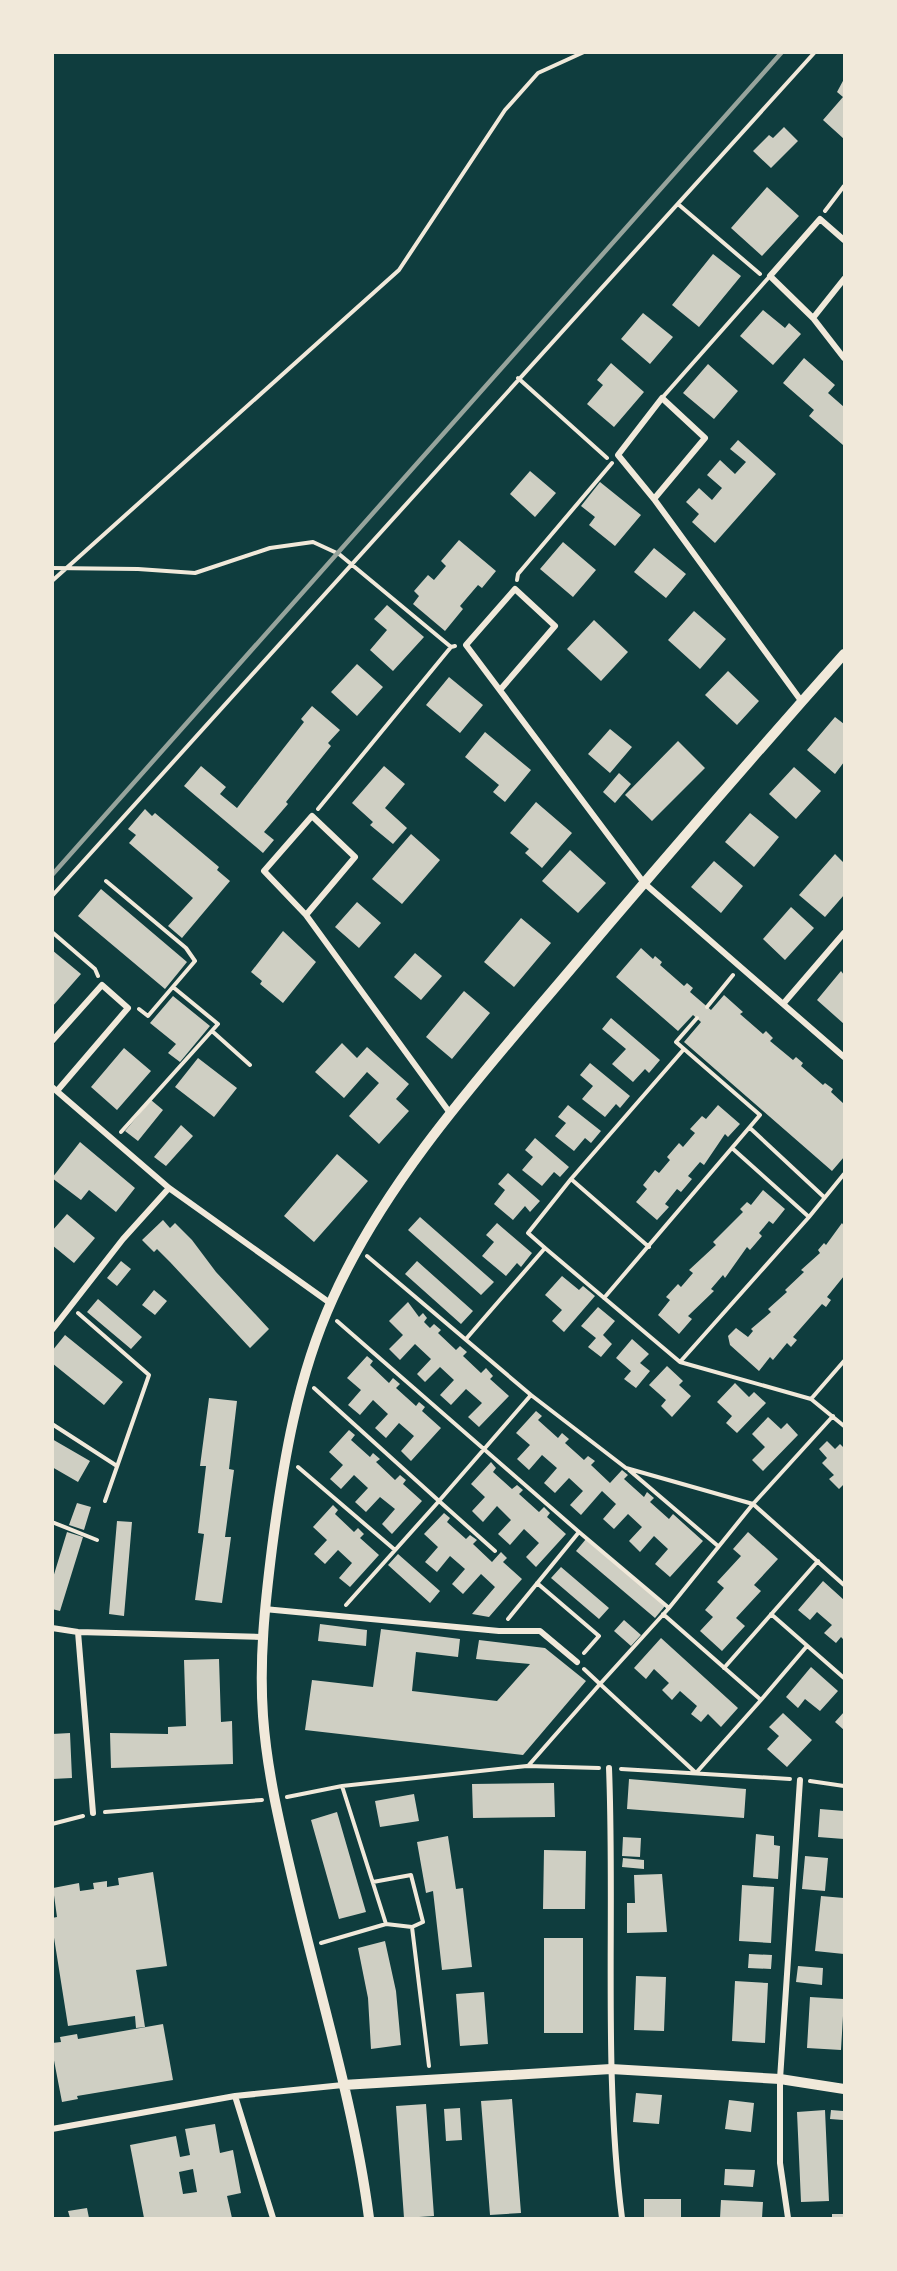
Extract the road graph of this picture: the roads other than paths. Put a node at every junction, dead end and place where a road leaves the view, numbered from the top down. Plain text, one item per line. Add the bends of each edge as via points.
1 (844, 240) edge
2 (769, 278) junction
3 (844, 279) edge
4 (813, 318) junction
5 (844, 358) edge
6 (662, 398) junction
7 (654, 499) junction
8 (844, 654) edge
9 (500, 690) junction
10 (802, 702) junction
11 (644, 883) junction
12 (306, 915) junction
13 (844, 933) edge
14 (783, 1004) junction
15 (52, 1041) edge
16 (844, 1057) edge
17 (55, 1089) edge
18 (450, 1113) junction
19 (169, 1188) junction
20 (329, 1308) junction
21 (52, 1330) edge
22 (264, 1609) junction
23 (52, 1628) edge
24 (78, 1632) junction
25 (262, 1637) junction
26 (577, 1662) road end
27 (609, 1768) road end
28 (800, 1780) road end
29 (93, 1813) road end
30 (611, 2069) junction
31 (780, 2079) junction
32 (343, 2085) junction
33 (844, 2089) edge
34 (235, 2096) junction
35 (52, 2129) edge
36 (273, 2218) edge
37 (369, 2218) edge
38 (622, 2218) edge
39 (788, 2218) edge

1 - 2 street via 820,219
2 - 4 street
2 - 6 lane
3 - 4 street
4 - 5 street
6 - 7 street via 618,455
6 - 7 street via 705,438
7 - 10 street
8 - 10 street
9 - 9 street via 555,626 515,589 466,645
9 - 11 street
10 - 11 street
11 - 14 street
11 - 18 street
12 - 12 street via 264,871 312,816 355,857
12 - 18 street
13 - 14 street
14 - 16 street
15 - 17 street via 102,985 128,1008
17 - 19 street
18 - 20 street via 358,1248
19 - 20 street
19 - 21 street via 123,1239
20 - 22 street via 284,1455
22 - 25 street
22 - 26 street via 499,1631 540,1631
23 - 24 street
24 - 25 street
24 - 29 street
25 - 32 street via 263,1716 273,1798
27 - 30 street
28 - 31 street
30 - 31 street
30 - 32 street
30 - 38 street via 615,2166
31 - 33 street
31 - 39 street via 780,2163
32 - 34 street
32 - 37 street
34 - 35 street
34 - 36 street

